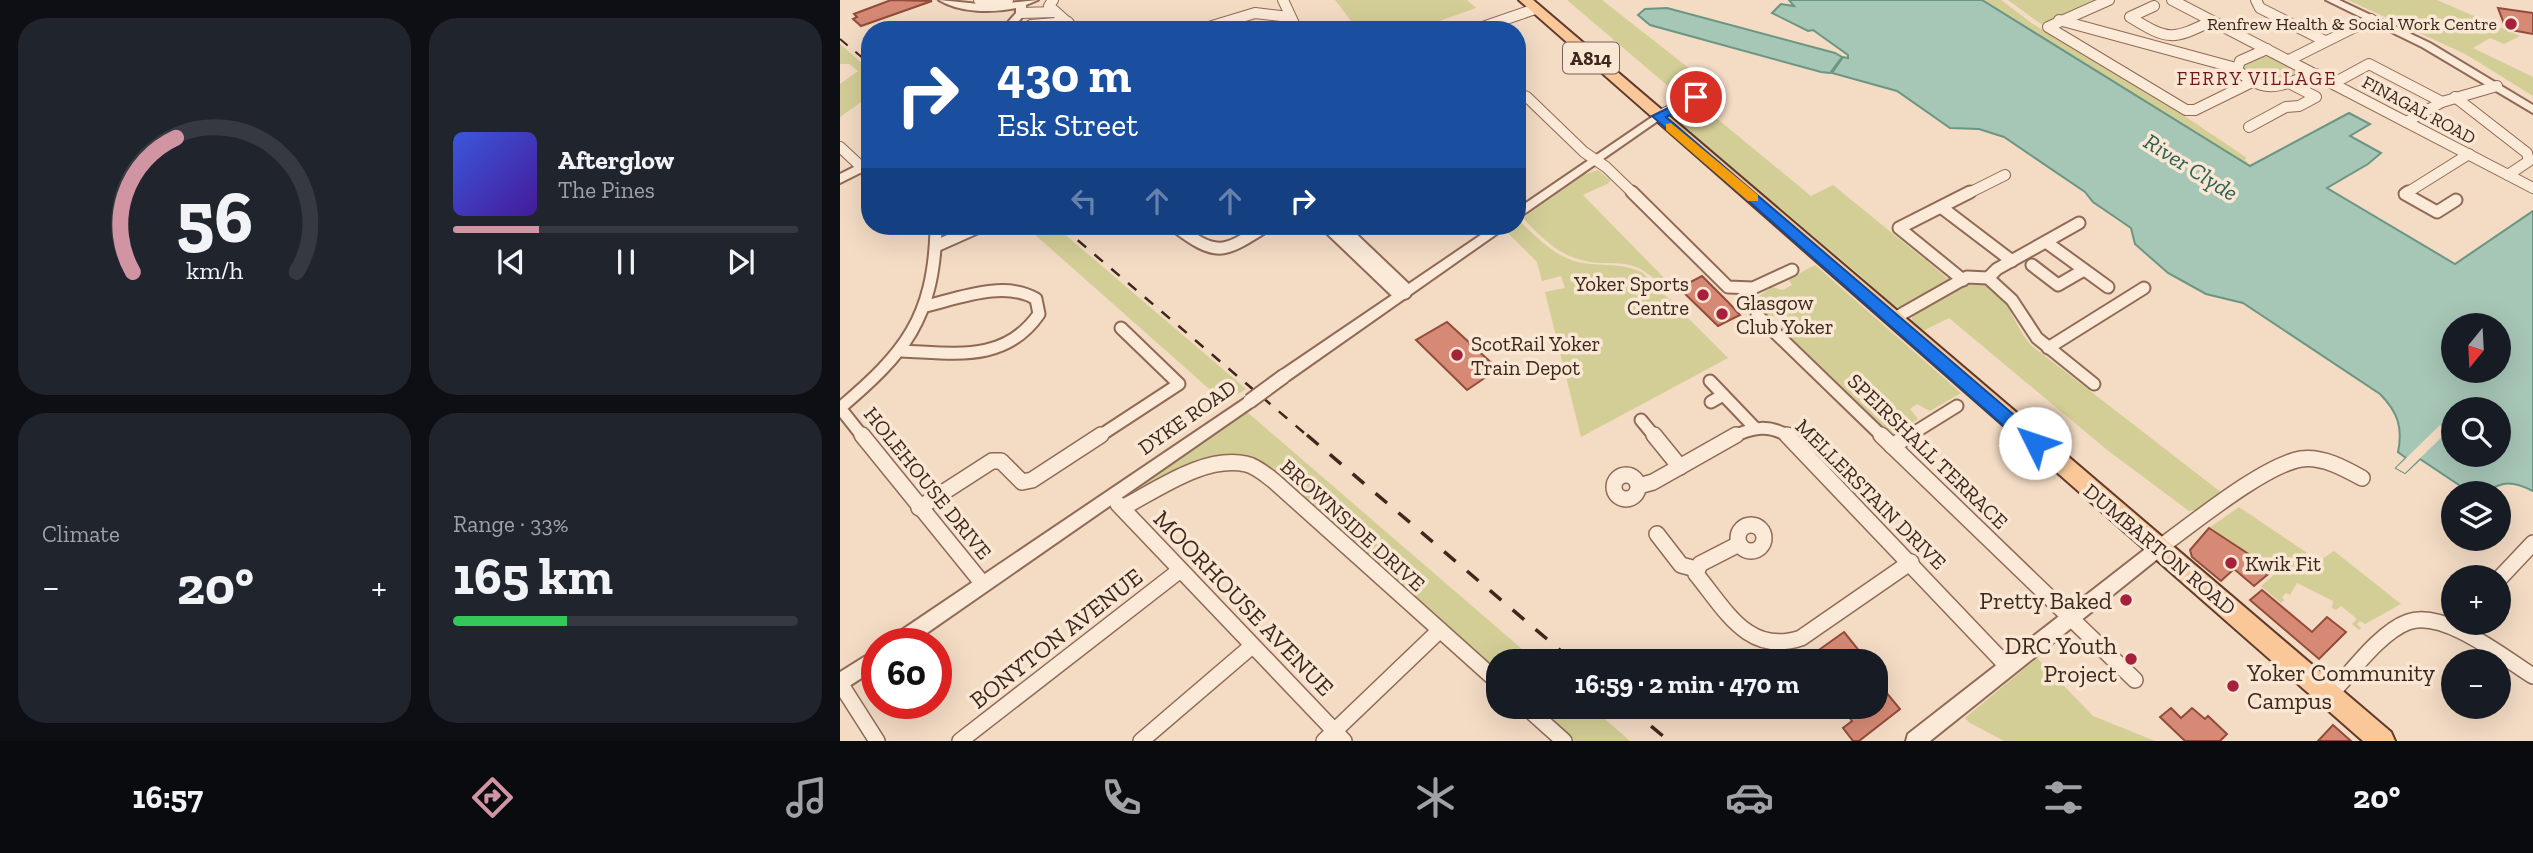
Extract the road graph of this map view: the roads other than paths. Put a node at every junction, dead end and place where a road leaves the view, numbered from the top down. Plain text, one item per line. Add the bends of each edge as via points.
1 (944, 0) edge
2 (979, 0) edge
3 (1007, 0) edge
4 (1033, 0) edge
5 (1282, 0) edge
6 (2109, 0) edge
7 (2172, 0) edge
8 (2256, 0) edge
9 (2331, 0) edge
10 (1051, 2) edge
11 (1530, 5) edge
12 (2154, 6) dead end
13 (1021, 9) junction
14 (1055, 12) junction
15 (1255, 13) junction
16 (2371, 19) junction
17 (2059, 20) junction
18 (1012, 21) edge
19 (1067, 21) edge
20 (1229, 21) edge
21 (1278, 21) edge
22 (1291, 21) edge
23 (1494, 21) edge
24 (2212, 21) junction
25 (2325, 41) junction
26 (2267, 49) junction
27 (2289, 60) junction
28 (2236, 68) junction
29 (2316, 74) junction
30 (2252, 82) junction
31 (2333, 83) junction
32 (2291, 84) junction
33 (2497, 86) junction
34 (1709, 92) dead end
35 (2455, 97) junction
36 (1526, 98) edge
37 (2442, 102) junction
38 (2533, 110) edge
39 (1658, 116) junction
40 (2406, 122) junction
41 (2249, 127) dead end
42 (840, 147) edge
43 (2469, 154) junction
44 (1595, 160) junction
45 (861, 164) edge
46 (861, 171) edge
47 (2508, 174) junction
48 (2006, 175) dead end
49 (840, 179) edge
50 (2533, 188) edge
51 (2456, 201) dead end
52 (1941, 207) junction
53 (1526, 209) edge
54 (2079, 223) dead end
55 (936, 235) edge
56 (961, 235) edge
57 (1186, 235) edge
58 (1250, 235) edge
59 (1336, 235) edge
60 (1349, 235) edge
61 (1489, 235) edge
62 (2046, 242) junction
63 (936, 246) junction
64 (2012, 261) junction
65 (2032, 265) dead end
66 (1792, 270) dead end
67 (2084, 270) junction
68 (1988, 278) junction
69 (1963, 280) junction
70 (2108, 287) dead end
71 (2144, 288) dead end
72 (1405, 293) junction
73 (926, 306) junction
74 (1758, 315) dead end
75 (1893, 319) junction
76 (1121, 328) dead end
77 (2048, 348) junction
78 (902, 351) junction
79 (1710, 381) dead end
80 (2094, 384) dead end
81 (1723, 395) junction
82 (1711, 402) dead end
83 (1957, 406) dead end
84 (840, 408) edge
85 (1641, 420) dead end
86 (1755, 428) junction
87 (1892, 446) junction
88 (1681, 467) junction
89 (2362, 478) dead end
90 (1639, 486) dead end
91 (1116, 502) junction
92 (919, 508) junction
93 (1657, 534) dead end
94 (2533, 543) edge
95 (1739, 544) dead end
96 (2159, 548) junction
97 (2527, 560) edge
98 (1911, 562) junction
99 (1696, 569) junction
100 (1179, 571) junction
101 (2511, 571) edge
102 (983, 584) junction
103 (2070, 617) junction
104 (2441, 623) edge
105 (919, 628) edge
106 (1440, 630) junction
107 (2471, 635) edge
108 (1252, 646) junction
109 (2008, 667) junction
110 (861, 668) edge
111 (1486, 671) edge
112 (2533, 676) edge
113 (2135, 680) dead end
114 (840, 683) edge
115 (2330, 695) junction
116 (1539, 719) edge
117 (1334, 738) edge
118 (877, 741) edge
119 (960, 741) edge
120 (1141, 741) edge
121 (1564, 741) edge
122 (1914, 741) edge
123 (2382, 741) edge

1 - 13 street via 987,10
2 - 3 street
4 - 13 street
5 - 15 street
5 - 22 street
6 - 17 street
7 - 24 street, FINAGAL ROAD
8 - 25 street via 2260,8
9 - 16 street
10 - 14 street
11 - 23 street
11 - 39 main road, DUMBARTON ROAD / A814
12 - 24 street via 2130,17 2176,42
13 - 14 street
13 - 18 street
14 - 19 street
15 - 20 street
15 - 21 street
16 - 25 street
16 - 33 street
17 - 28 street
17 - 30 street via 2049,28 2183,109 2194,110
24 - 26 street, FINAGAL ROAD
25 - 27 street
26 - 27 street, FINAGAL ROAD
26 - 28 street via 2240,61
27 - 29 street, FINAGAL ROAD
28 - 30 street
29 - 31 street, FINAGAL ROAD
29 - 32 street
30 - 32 street via 2274,88
31 - 37 street via 2370,65
31 - 40 street, FINAGAL ROAD
32 - 41 street via 2316,97
33 - 35 street
33 - 38 street
34 - 39 street
35 - 37 street
35 - 47 street via 2527,153 2529,161
36 - 44 street
37 - 40 street
39 - 44 street
39 - 75 main road, DUMBARTON ROAD / A814
40 - 43 street, FINAGAL ROAD
42 - 45 street
43 - 47 street, FINAGAL ROAD
43 - 51 street via 2404,194 2437,212
44 - 53 street
44 - 66 street via 1723,283 1740,290 1754,289
46 - 49 street
47 - 50 street, FINAGAL ROAD
48 - 52 street
52 - 64 street
52 - 69 street via 1899,228
54 - 62 street
55 - 63 street
56 - 63 street
57 - 58 street via 1214,250
59 - 72 street via 1396,292
60 - 72 street
61 - 72 street, DYKE ROAD
62 - 64 street
62 - 67 street
63 - 73 street
64 - 68 street
65 - 67 street via 2058,285
67 - 70 street
68 - 69 street via 1977,275
68 - 77 street via 2012,300 2032,333
69 - 75 street
71 - 77 street
72 - 91 street, DYKE ROAD, bridge via 1284,376
73 - 78 street
73 - 78 street via 1023,291 1036,299 1039,314 1028,330 996,349
74 - 87 street, SPEIRSHALL TERRACE
75 - 96 main road, DUMBARTON ROAD / A814
76 - 92 street via 1179,384 1032,480 1022,482 1002,461 992,461
77 - 80 street
78 - 84 street
79 - 81 street
81 - 82 street
81 - 86 street
83 - 87 street
84 - 92 street, HOLEHOUSE DRIVE
85 - 88 street
86 - 88 street
86 - 98 street, MELLERSTAIN DRIVE via 1768,427 1789,435
87 - 103 street, SPEIRSHALL TERRACE
88 - 90 street
89 - 96 street via 2321,461 2293,461
91 - 100 street, MOORHOUSE AVENUE
91 - 102 street, DYKE ROAD
91 - 106 street, BROWNSIDE DRIVE via 1203,468 1247,464 1274,481
92 - 102 street, HOLEHOUSE DRIVE
93 - 99 street via 1681,565
94 - 97 street
95 - 99 street
96 - 103 street
96 - 115 main road, DUMBARTON ROAD / A814
97 - 101 street
98 - 99 street via 1801,638 1781,643 1756,638 1738,627
98 - 109 street, MELLERSTAIN DRIVE
100 - 108 street, MOORHOUSE AVENUE
100 - 119 street, BONYTON AVENUE
102 - 105 street, DYKE ROAD
103 - 109 street
103 - 113 street, SPEIRSHALL TERRACE
104 - 115 street via 2409,621
106 - 111 street, BROWNSIDE DRIVE
106 - 117 street
107 - 112 street
108 - 117 street, MOORHOUSE AVENUE
108 - 120 street
109 - 122 street
110 - 114 street
114 - 118 street
115 - 123 main road, DUMBARTON ROAD / A814
116 - 121 street

